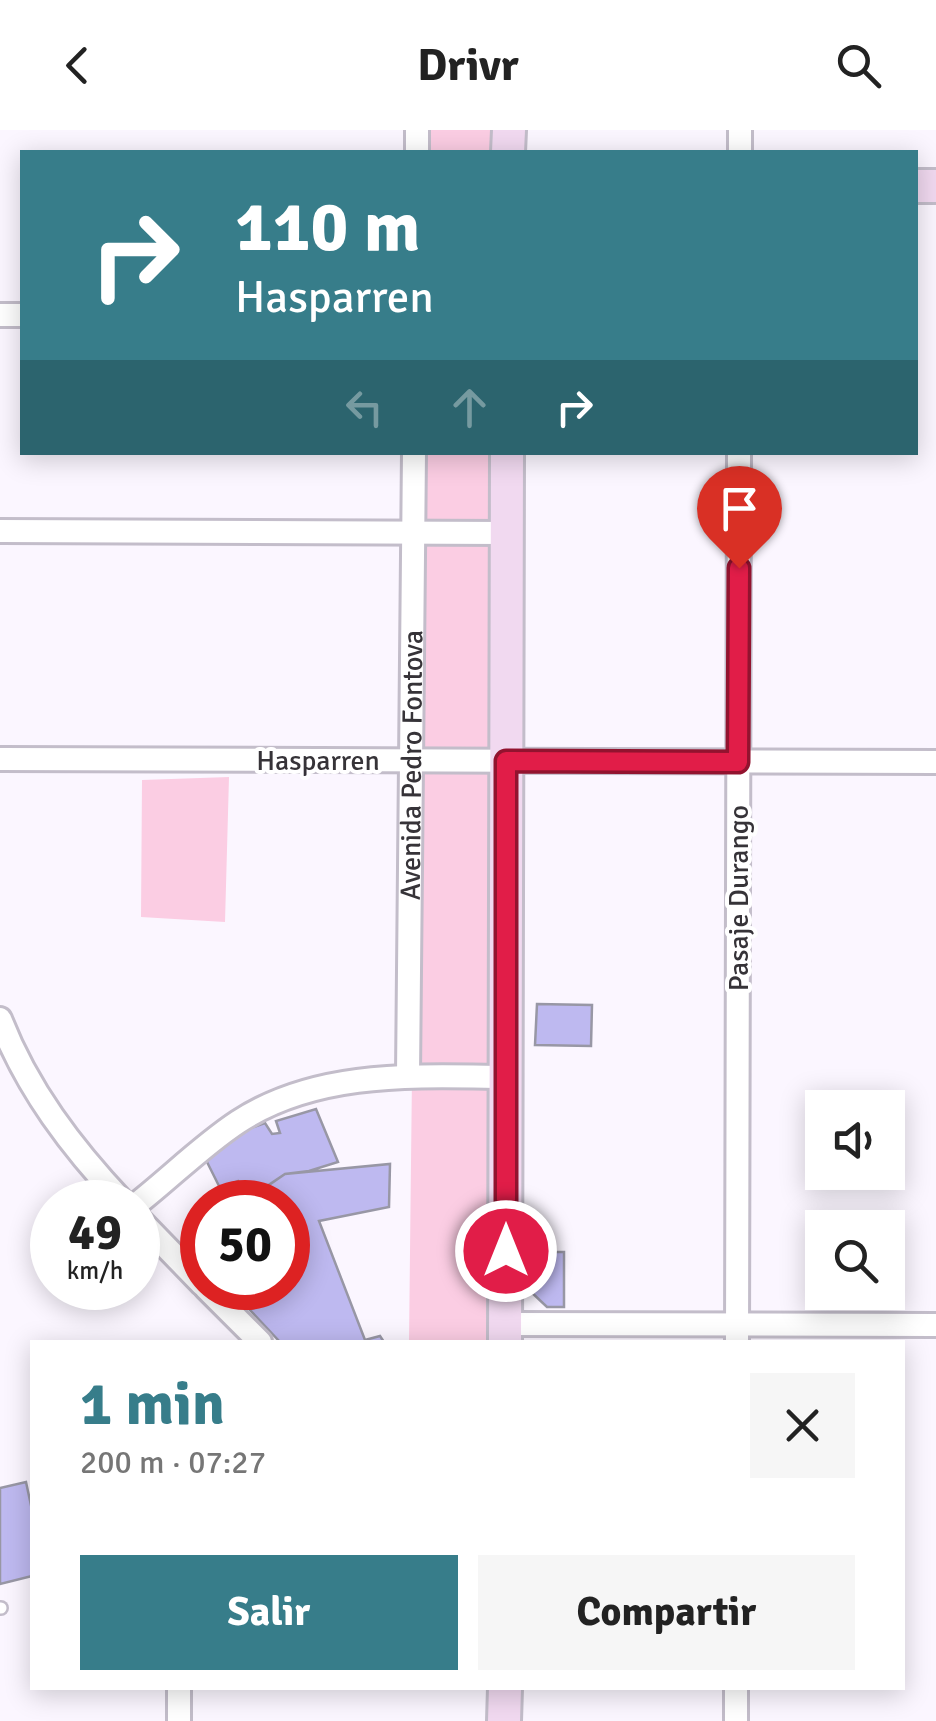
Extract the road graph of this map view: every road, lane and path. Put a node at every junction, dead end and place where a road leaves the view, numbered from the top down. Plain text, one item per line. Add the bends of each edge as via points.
1 (414, 455) edge
2 (507, 455) edge
3 (739, 455) edge
4 (0, 531) edge
5 (414, 532) junction
6 (507, 532) junction
7 (0, 759) edge
8 (412, 760) junction
9 (506, 761) junction
10 (738, 762) junction
11 (936, 762) edge
12 (0, 1019) edge
13 (408, 1076) junction
14 (506, 1077) junction
15 (104, 1180) edge
16 (160, 1185) edge
17 (160, 1241) edge
18 (180, 1261) edge
19 (228, 1310) edge
20 (936, 1325) edge
21 (505, 1333) edge
22 (737, 1334) edge
23 (258, 1340) edge
24 (179, 1690) edge
25 (504, 1690) edge
26 (736, 1690) edge
27 (179, 1721) edge
28 (504, 1721) edge
29 (736, 1721) edge

1 - 5 street, Avenida Pedro Fontova
2 - 6 main road
3 - 10 street, Pasaje Durango
4 - 5 street
5 - 6 street
5 - 8 street, Avenida Pedro Fontova
6 - 9 main road
7 - 8 street, Hasparren
8 - 9 street, Hasparren
8 - 13 street, Avenida Pedro Fontova
9 - 10 street, Hasparren
9 - 14 main road
10 - 11 street, Hasparren
10 - 22 street, Pasaje Durango
12 - 15 street via 40,1097
13 - 14 street
13 - 16 street via 290,1097 240,1120
14 - 21 main road
17 - 18 street
19 - 23 street
20 - 22 street
21 - 22 street
24 - 27 street
25 - 28 main road
26 - 29 street

